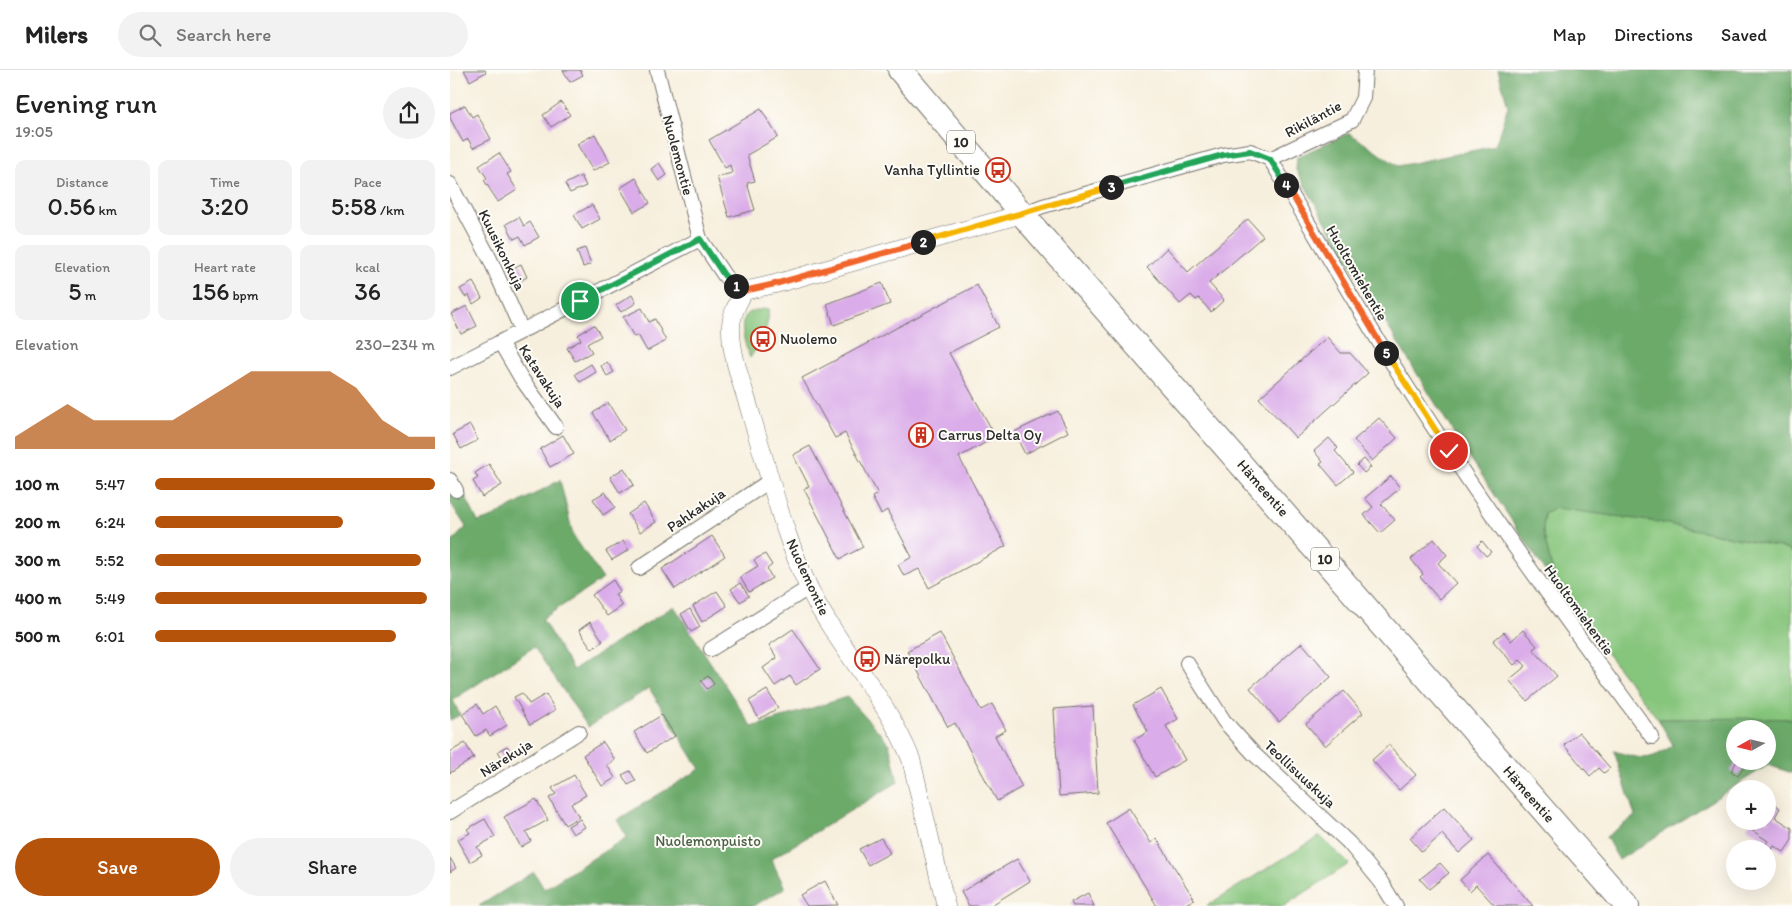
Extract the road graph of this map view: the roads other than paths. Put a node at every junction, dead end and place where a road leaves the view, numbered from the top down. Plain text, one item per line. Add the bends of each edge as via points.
1 (657, 70) edge
2 (900, 70) edge
3 (1365, 70) edge
4 (1270, 159) junction
5 (450, 184) edge
6 (1022, 214) junction
7 (700, 239) junction
8 (744, 291) junction
9 (522, 331) junction
10 (500, 342) junction
11 (450, 368) edge
12 (556, 427) dead end
13 (770, 480) junction
14 (639, 568) dead end
15 (810, 587) junction
16 (711, 649) dead end
17 (1187, 663) dead end
18 (579, 732) dead end
19 (1652, 737) dead end
20 (450, 812) edge
21 (946, 906) edge
22 (1396, 906) edge
23 (1628, 906) edge

1 - 7 street, Nuolemontie
2 - 6 highway, Hämeentie / 10
3 - 4 street, Rikiläntie via 1363,98 1352,120
4 - 6 street via 1250,151 1223,155
4 - 19 street, Huoltomiehentie via 1380,344 1449,451 1541,586
5 - 9 street, Kuusikonkuja via 490,259
6 - 8 street
6 - 23 highway, Hämeentie / 10
7 - 8 street via 724,275
7 - 9 street
8 - 13 street, Nuolemontie via 730,330
9 - 10 street
10 - 11 street
10 - 12 street, Katavakuja
13 - 14 street, Pahkakuja
13 - 15 street, Nuolemontie
15 - 16 street
15 - 21 street, Nuolemontie via 817,604 902,737 911,759
17 - 22 street, Teollisuuskuja via 1224,721 1254,754 1349,843
18 - 20 street, Närekuja

